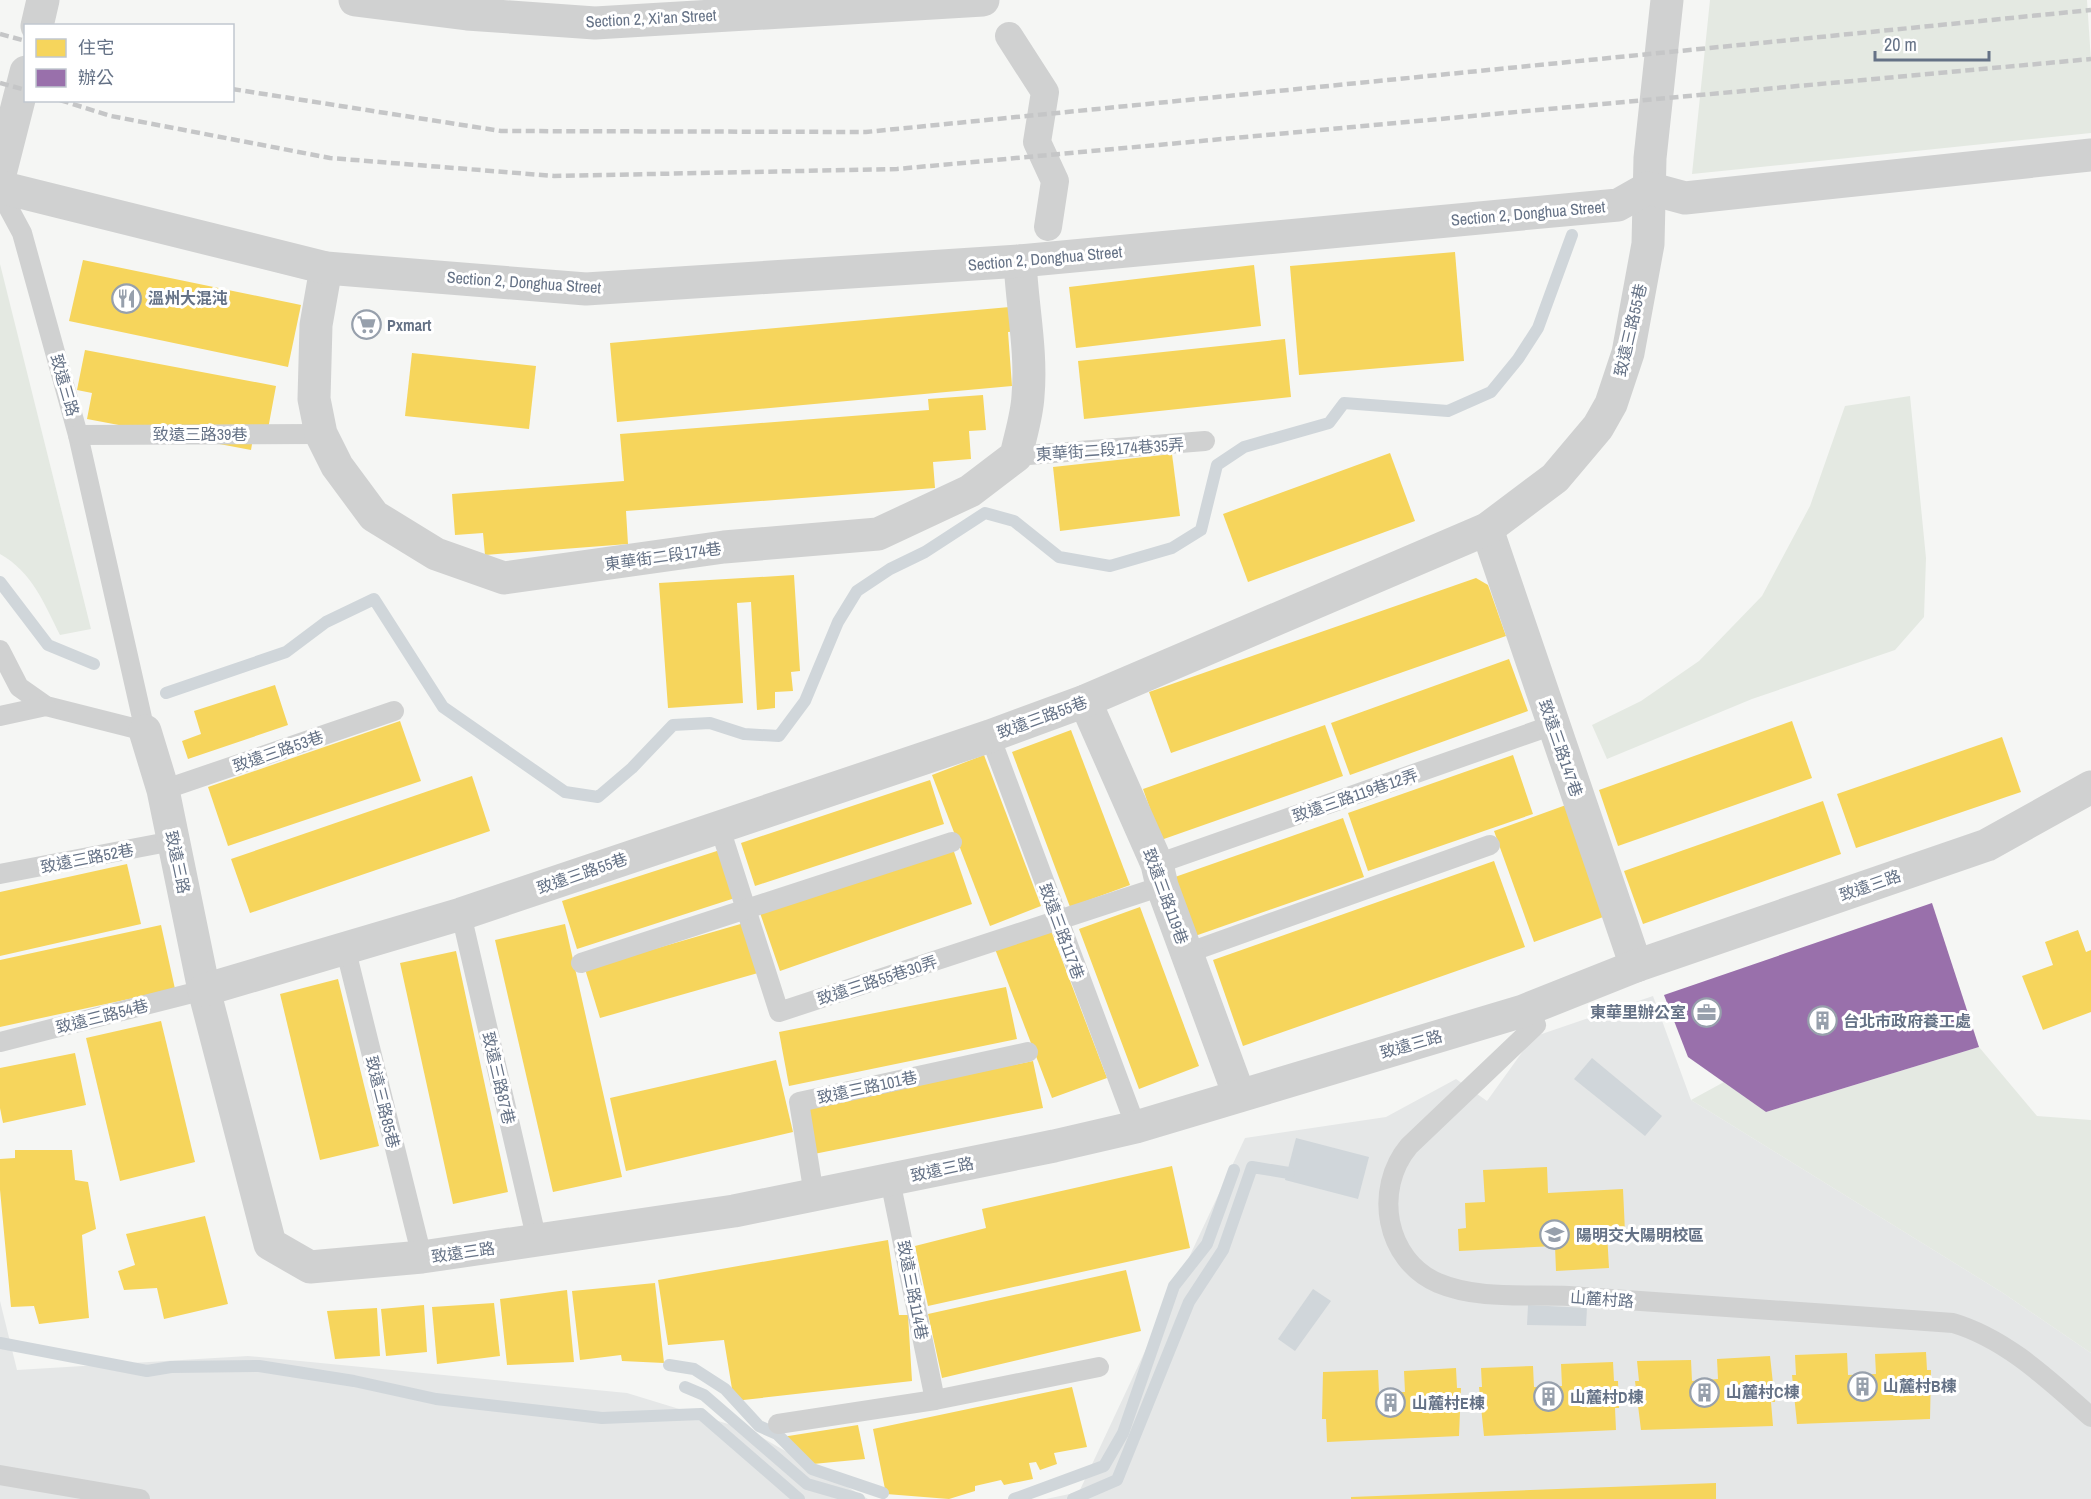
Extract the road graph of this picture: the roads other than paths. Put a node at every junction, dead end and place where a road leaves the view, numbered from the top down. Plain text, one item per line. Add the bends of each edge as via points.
1 (43, 0) edge
2 (356, 0) edge
3 (983, 0) edge
4 (1667, 0) edge
5 (37, 24) edge
6 (1009, 36) dead end
7 (24, 80) edge
8 (2091, 155) edge
9 (0, 174) edge
10 (0, 187) edge
11 (1648, 189) junction
12 (0, 192) edge
13 (1048, 227) dead end
14 (1020, 261) junction
15 (326, 268) junction
16 (321, 434) junction
17 (78, 435) junction
18 (1205, 441) dead end
19 (1016, 456) junction
20 (1487, 529) junction
21 (0, 650) edge
22 (1085, 701) junction
23 (46, 706) junction
24 (394, 711) dead end
25 (0, 716) edge
26 (1553, 725) junction
27 (145, 731) junction
28 (990, 736) junction
29 (2091, 787) edge
30 (163, 790) junction
31 (719, 825) junction
32 (173, 841) junction
33 (952, 842) dead end
34 (1490, 845) dead end
35 (0, 874) edge
36 (1159, 875) junction
37 (747, 909) junction
38 (461, 914) junction
39 (1058, 921) junction
40 (345, 947) junction
41 (1187, 953) junction
42 (581, 963) dead end
43 (1636, 966) junction
44 (204, 990) junction
45 (1529, 1009) junction
46 (0, 1042) edge
47 (1028, 1052) dead end
48 (1239, 1095) junction
49 (1136, 1127) junction
50 (890, 1180) junction
51 (814, 1196) junction
52 (537, 1241) junction
53 (422, 1257) junction
54 (1100, 1367) dead end
55 (935, 1400) junction
56 (2091, 1417) edge
57 (778, 1424) dead end
58 (0, 1474) edge
59 (140, 1499) edge

1 - 5 street
2 - 3 street, Section 2, Xi'an Street via 467,14 595,23
4 - 11 street, 致遠三路55巷
6 - 13 street via 1045,92 1037,142 1055,181
7 - 9 street
8 - 11 street via 1685,198
10 - 15 street, Section 2, Donghua Street
11 - 14 street, Section 2, Donghua Street via 1618,205
11 - 20 street, 致遠三路55巷 via 1648,244 1628,353 1611,404 1598,427 1556,478
12 - 17 lane, 致遠三路 via 22,233
14 - 15 street, Section 2, Donghua Street via 585,289
14 - 19 street via 1027,325 1028,397
15 - 16 street, 東華街二段174巷 via 316,325 314,399
16 - 17 lane, 致遠三路39巷
16 - 19 street, 東華街二段174巷 via 336,466 374,516 436,554 504,578 724,547 878,534 970,491
17 - 27 lane, 致遠三路
18 - 19 lane, 東華街二段174巷35弄
20 - 22 street, 致遠三路55巷
20 - 26 street, 致遠三路147巷
21 - 23 lane via 19,687
22 - 28 street, 致遠三路55巷
22 - 36 street, 致遠三路119巷
23 - 25 lane
23 - 27 lane
24 - 30 lane, 致遠三路53巷
26 - 36 lane, 致遠三路119巷12弄
26 - 43 street, 致遠三路147巷
27 - 30 street, 致遠三路
28 - 31 street, 致遠三路55巷
28 - 39 lane, 致遠三路117巷
29 - 43 street, 致遠三路 via 1987,844
30 - 32 street, 致遠三路
31 - 37 lane, 致遠三路55巷30弄
31 - 38 street, 致遠三路55巷
32 - 35 lane, 致遠三路52巷
32 - 44 street, 致遠三路
33 - 37 lane
34 - 41 lane
36 - 39 lane, 致遠三路55巷30弄
36 - 41 street, 致遠三路119巷
37 - 39 lane, 致遠三路55巷30弄 via 779,1012
37 - 42 lane
38 - 40 street, 致遠三路55巷
38 - 52 lane, 致遠三路87巷
39 - 49 lane, 致遠三路117巷
40 - 44 street, 致遠三路55巷
40 - 53 lane, 致遠三路85巷
41 - 48 street, 致遠三路119巷
43 - 45 street, 致遠三路
44 - 46 lane, 致遠三路54巷
44 - 53 street, 致遠三路 via 270,1244 310,1267
45 - 48 street, 致遠三路
45 - 56 lane, 山麓村路 via 1536,1024 1409,1146 1396,1164 1388,1201 1390,1226 1403,1257 1422,1275 1449,1287 1478,1293 1953,1323 1974,1329 2028,1364
47 - 51 lane, 致遠三路101巷 via 799,1102
48 - 49 street, 致遠三路
49 - 50 street, 致遠三路
50 - 51 street, 致遠三路
50 - 55 lane, 致遠三路114巷
51 - 52 street, 致遠三路
52 - 53 street, 致遠三路
54 - 55 lane
55 - 57 lane
58 - 59 lane

